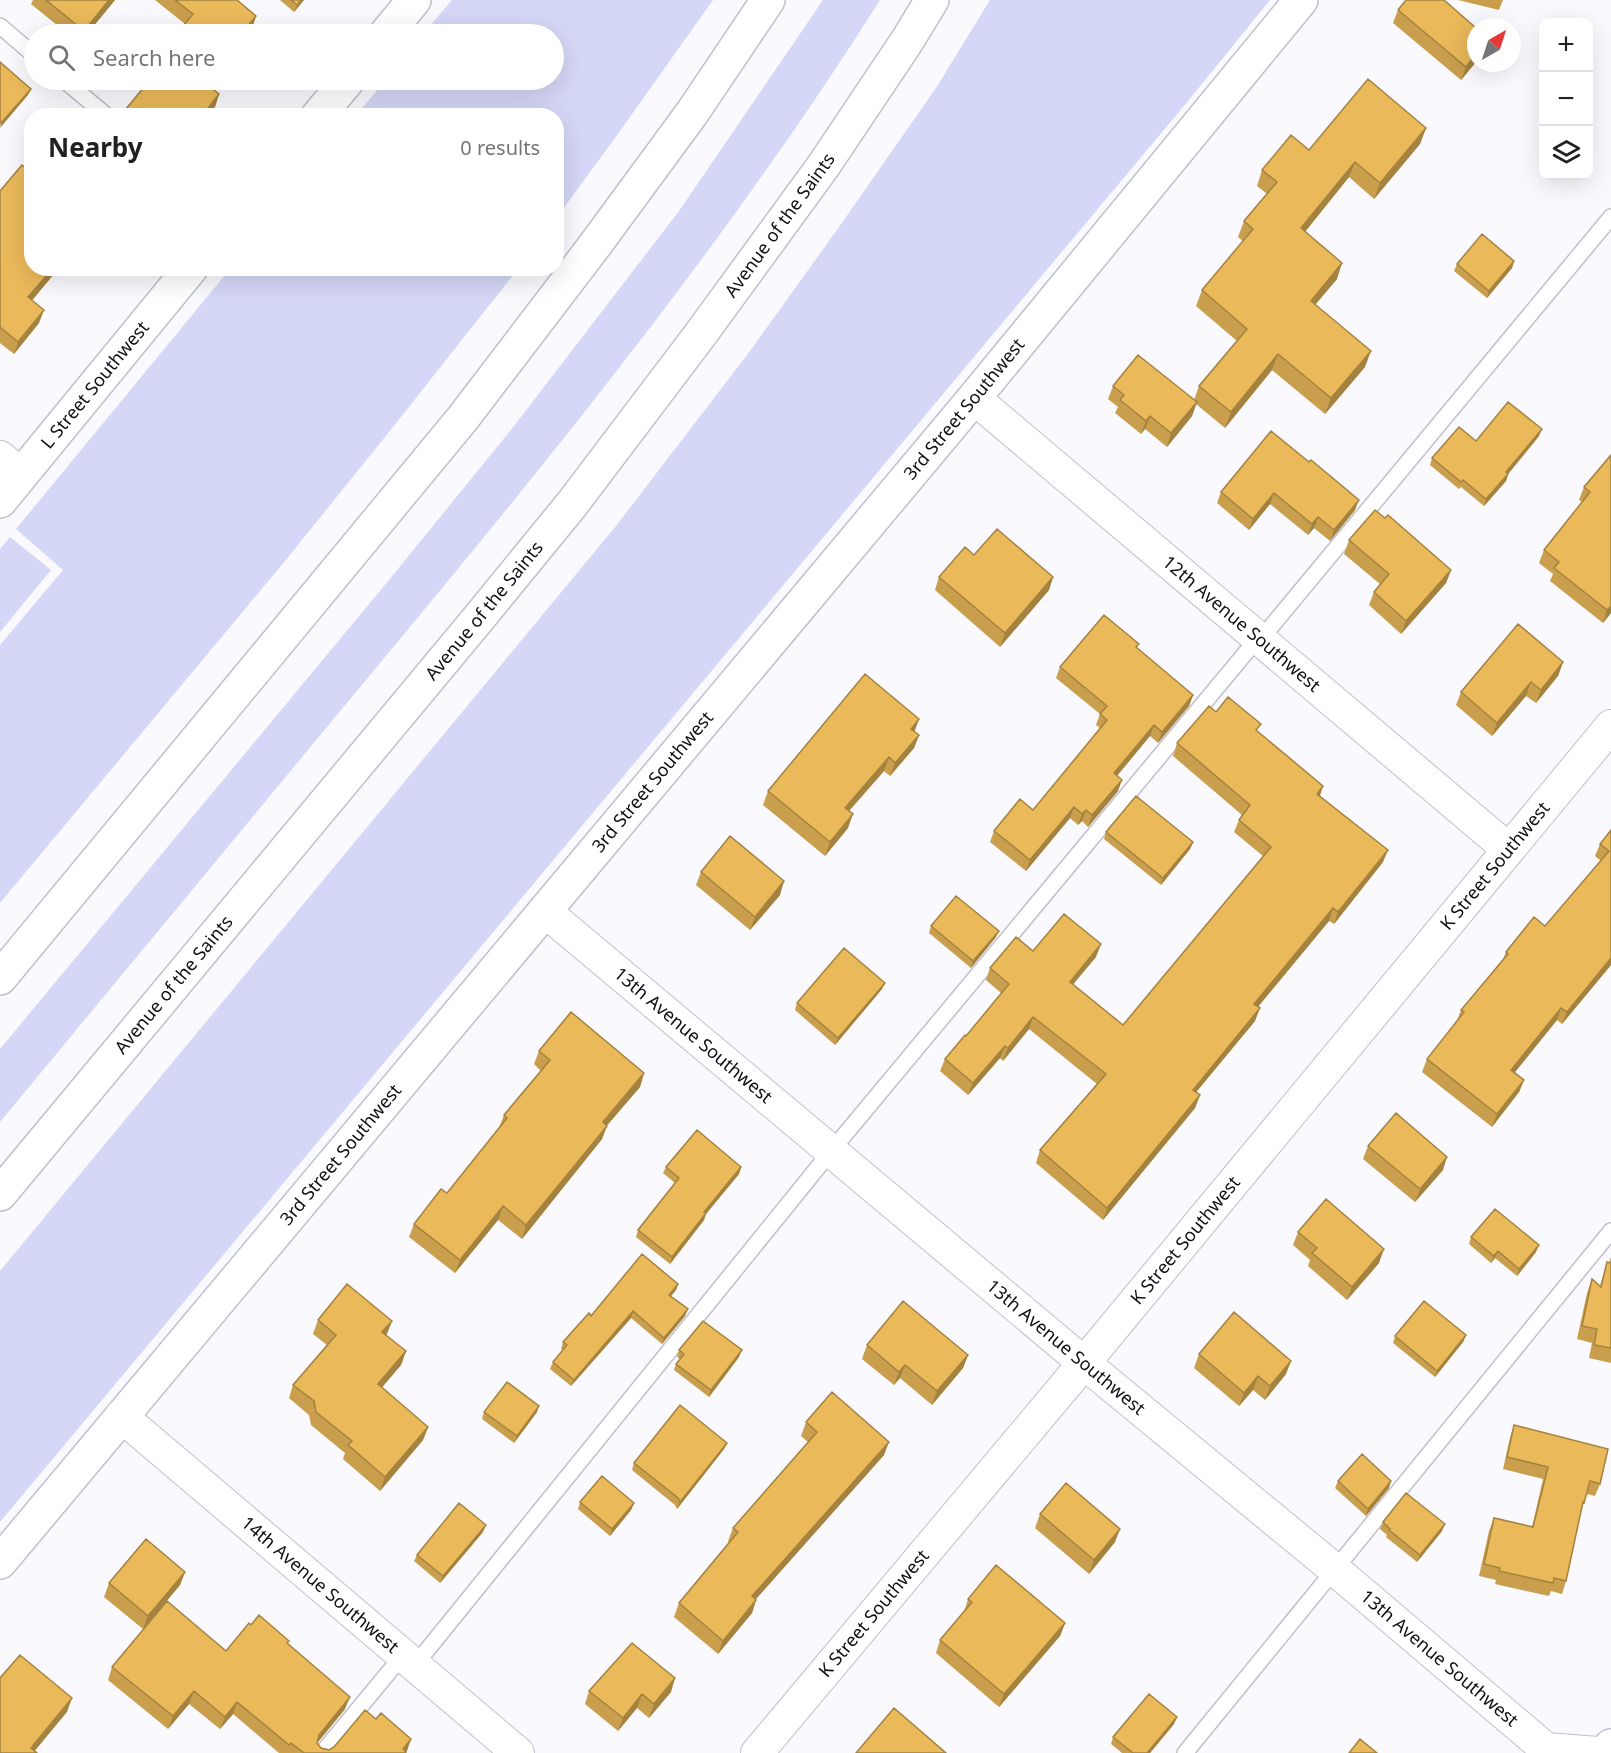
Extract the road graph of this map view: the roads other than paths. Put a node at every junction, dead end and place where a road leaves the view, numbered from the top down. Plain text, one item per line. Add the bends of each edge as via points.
1 (414, 0) edge
2 (768, 0) edge
3 (932, 0) edge
4 (1301, 0) edge
5 (394, 24) edge
6 (0, 26) edge
7 (24, 46) edge
8 (76, 90) edge
9 (340, 90) edge
10 (97, 108) edge
11 (325, 108) edge
12 (1611, 217) edge
13 (184, 276) edge
14 (974, 399) junction
15 (11, 466) edge
16 (0, 501) edge
17 (1259, 639) junction
18 (1611, 726) edge
19 (1508, 849) junction
20 (546, 912) junction
21 (0, 978) edge
22 (831, 1150) junction
23 (0, 1194) edge
24 (1611, 1231) edge
25 (1084, 1363) junction
26 (120, 1416) junction
27 (0, 1562) edge
28 (1334, 1569) junction
29 (409, 1660) junction
30 (1611, 1746) edge
31 (322, 1753) edge
32 (518, 1753) edge
33 (757, 1753) edge
34 (1185, 1753) edge
35 (1598, 1753) edge
36 (1609, 1753) edge

1 - 5 main road
2 - 21 main road via 692,113 463,418
3 - 23 main road, Avenue of the Saints via 824,165 572,504
4 - 14 main road, 3rd Street Southwest
6 - 7 lane
8 - 10 lane
9 - 11 main road
12 - 17 lane
13 - 15 main road, L Street Southwest
14 - 17 street, 12th Avenue Southwest
14 - 20 main road, 3rd Street Southwest
15 - 16 main road, L Street Southwest
17 - 19 street, 12th Avenue Southwest
17 - 22 lane
18 - 19 street, K Street Southwest
19 - 25 street, K Street Southwest
20 - 22 street, 13th Avenue Southwest
20 - 26 main road, 3rd Street Southwest
22 - 25 street, 13th Avenue Southwest
22 - 29 lane
24 - 28 lane
25 - 28 street, 13th Avenue Southwest
25 - 33 street, K Street Southwest
26 - 27 main road, 3rd Street Southwest
26 - 29 street, 14th Avenue Southwest
28 - 34 lane
28 - 35 street, 13th Avenue Southwest via 1546,1749
29 - 31 lane
29 - 32 street, 14th Avenue Southwest
30 - 36 main road

